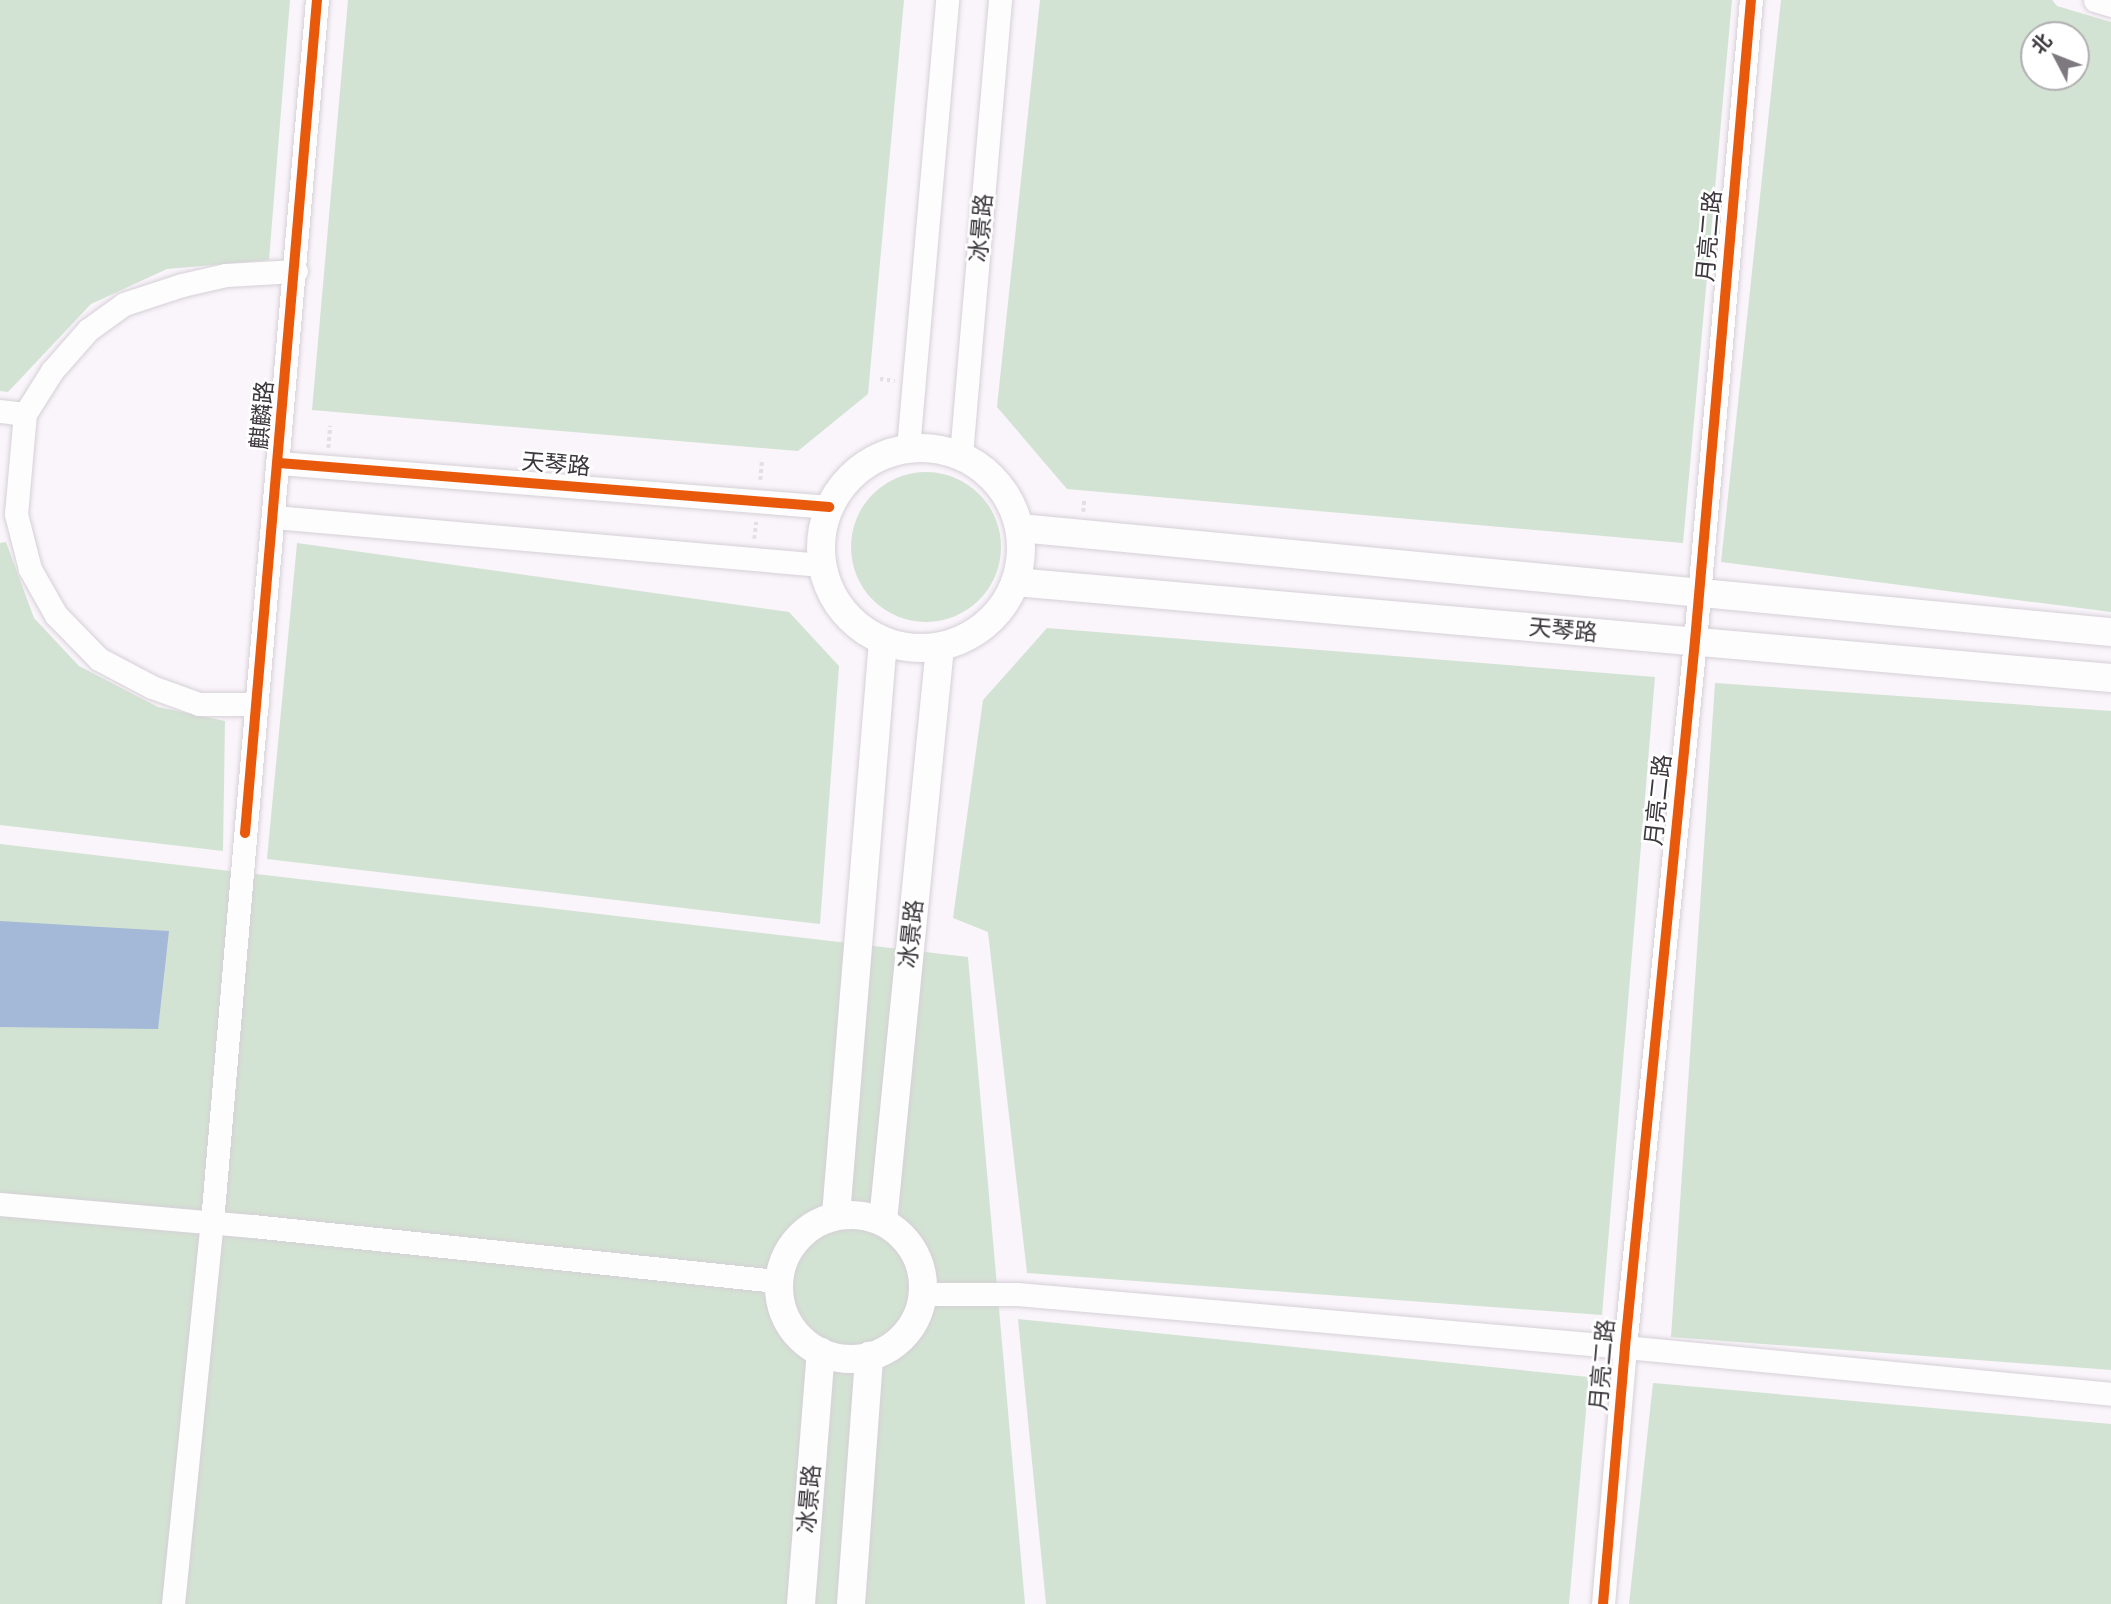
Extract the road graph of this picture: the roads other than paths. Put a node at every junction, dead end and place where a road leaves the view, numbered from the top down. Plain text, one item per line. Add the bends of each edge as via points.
1 (317, 0) edge
2 (947, 0) edge
3 (1000, 0) edge
4 (1751, 0) edge
5 (2095, 0) edge
6 (2111, 5) edge
7 (296, 271) junction
8 (0, 411) edge
9 (24, 414) junction
10 (908, 448) junction
11 (961, 455) junction
12 (279, 463) junction
13 (829, 507) junction
14 (8, 516) edge
15 (274, 517) junction
16 (1020, 528) junction
17 (821, 565) junction
18 (1016, 582) junction
19 (1699, 593) junction
20 (2111, 632) edge
21 (883, 641) junction
22 (1695, 641) junction
23 (940, 646) junction
24 (2111, 678) edge
25 (257, 704) junction
26 (0, 1204) edge
27 (835, 1215) junction
28 (883, 1221) junction
29 (212, 1222) junction
30 (776, 1281) junction
31 (925, 1294) junction
32 (1625, 1347) junction
33 (821, 1352) junction
34 (869, 1356) junction
35 (2111, 1394) edge
36 (173, 1604) edge
37 (801, 1604) edge
38 (851, 1604) edge
39 (1603, 1604) edge

1 - 7 street, 麒麟路
2 - 10 street
3 - 11 street, 冰景路
4 - 19 street, 月亮二路
5 - 6 street
7 - 9 street via 226,275 124,304 79,340 51,371
7 - 12 street, 麒麟路
8 - 9 street
9 - 14 street
10 - 11 main road via 935,448
10 - 13 main road via 875,458 848,479
11 - 16 main road via 1002,489
12 - 13 street, 天琴路
12 - 15 street, 麒麟路
13 - 17 main road via 821,536
14 - 25 street via 55,615 99,659 152,687 199,704
15 - 17 street
15 - 25 street, 麒麟路
16 - 18 main road
16 - 19 main road
17 - 21 main road via 833,597 847,615
18 - 22 main road, 天琴路
18 - 23 main road via 999,612 972,634
19 - 20 main road
19 - 22 street, 月亮二路
21 - 23 main road via 911,648
21 - 27 main road
22 - 24 main road, 天琴路
22 - 32 street, 月亮二路
23 - 28 main road, 冰景路
25 - 29 street, 麒麟路
26 - 29 street
27 - 28 main road via 860,1214
27 - 30 main road via 813,1224 795,1241
28 - 31 main road via 902,1235 916,1254
29 - 30 street
29 - 36 street, 麒麟路
30 - 33 main road via 793,1331
31 - 32 street via 1017,1294
31 - 34 main road via 914,1322 899,1341
32 - 35 street
32 - 39 street, 月亮二路
33 - 34 main road via 856,1359
33 - 37 main road, 冰景路
34 - 38 main road

